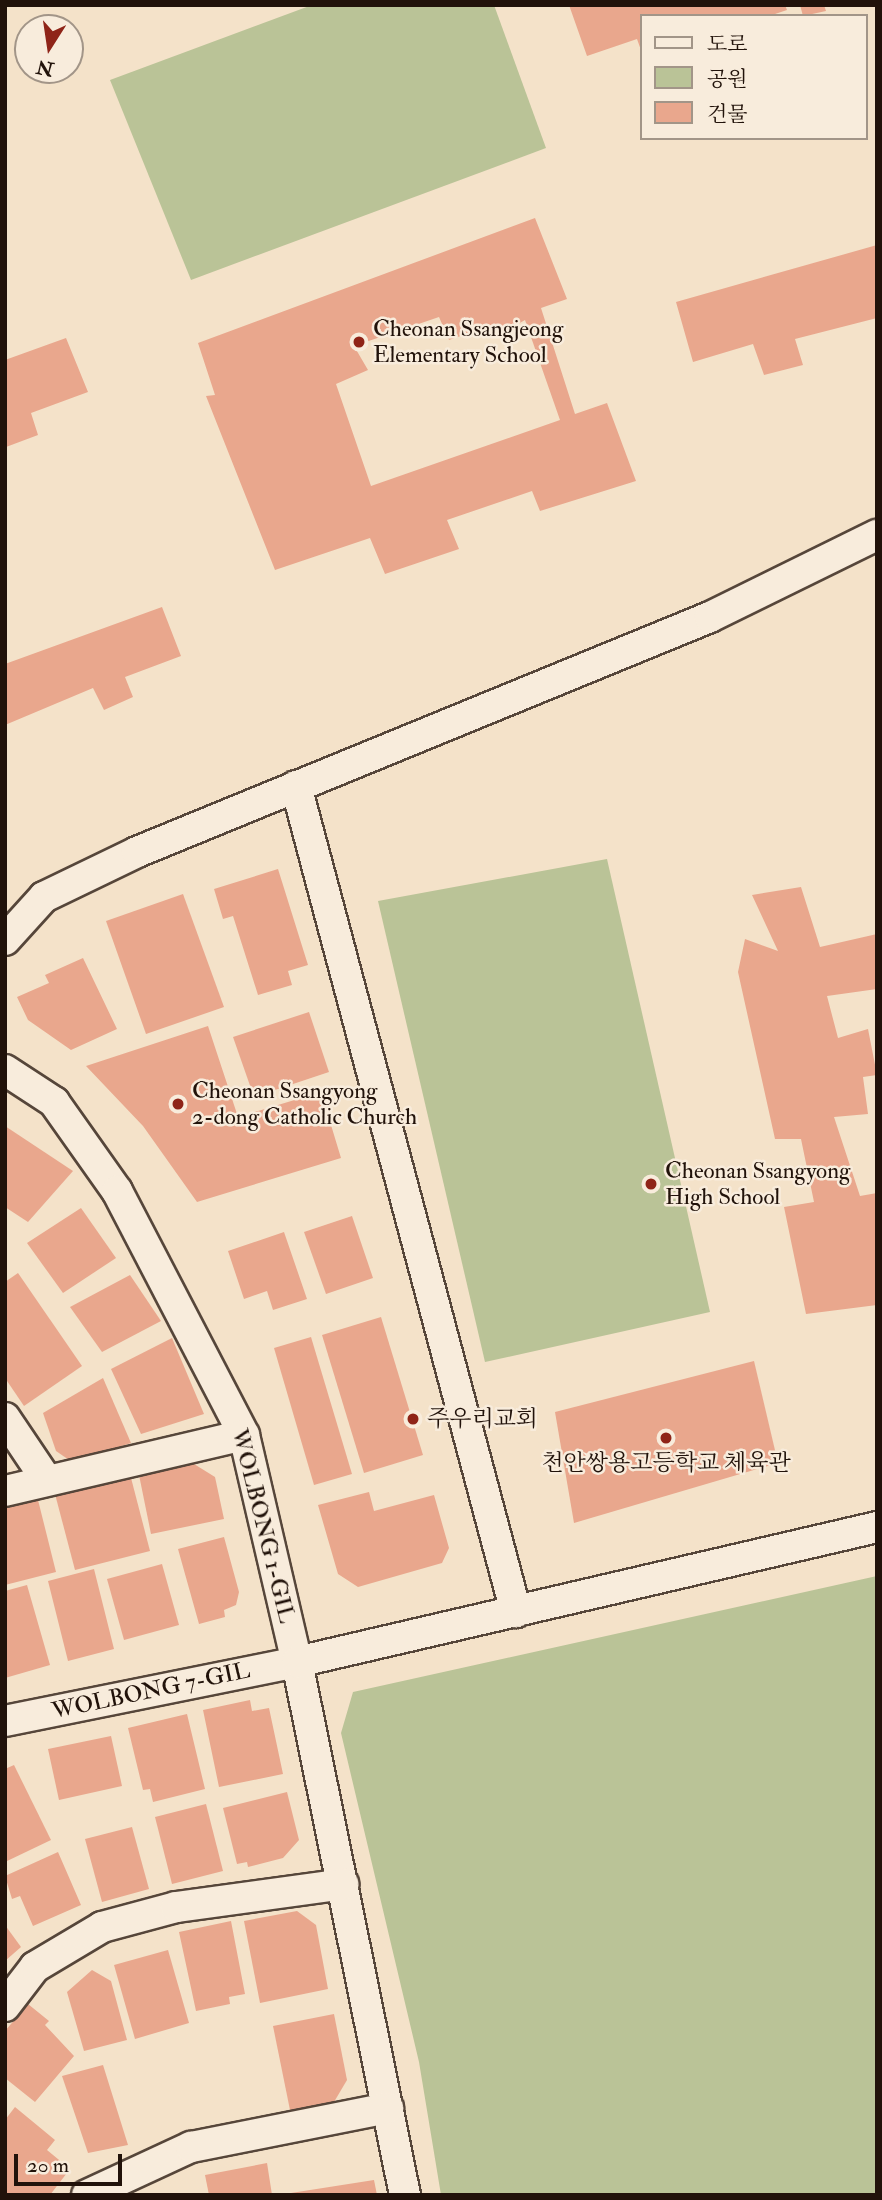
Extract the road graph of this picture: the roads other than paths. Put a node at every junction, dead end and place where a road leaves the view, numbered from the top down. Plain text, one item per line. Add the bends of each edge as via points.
1 (877, 535) edge
2 (296, 786) junction
3 (5, 940) edge
4 (5, 1070) edge
5 (5, 1418) edge
6 (244, 1435) junction
7 (46, 1479) junction
8 (5, 1491) edge
9 (877, 1527) edge
10 (516, 1612) junction
11 (297, 1661) junction
12 (5, 1721) edge
13 (343, 1884) junction
14 (5, 2006) edge
15 (388, 2108) junction
16 (87, 2195) edge
17 (405, 2195) edge

1 - 2 street via 710,617
2 - 3 street via 44,898
2 - 10 street
4 - 6 street, WOLBONG 1-GIL via 54,1102 117,1191
5 - 7 street
6 - 7 street
6 - 11 street, WOLBONG 1-GIL
7 - 8 street
9 - 10 street, WOLBONG 7-GIL
10 - 11 street, WOLBONG 7-GIL
11 - 12 street, WOLBONG 7-GIL
11 - 13 street, WOLBONG 1-GIL
13 - 14 street via 176,1907 102,1927 35,1967
13 - 15 street, WOLBONG 1-GIL
15 - 16 street via 191,2147
15 - 17 street, WOLBONG 1-GIL

